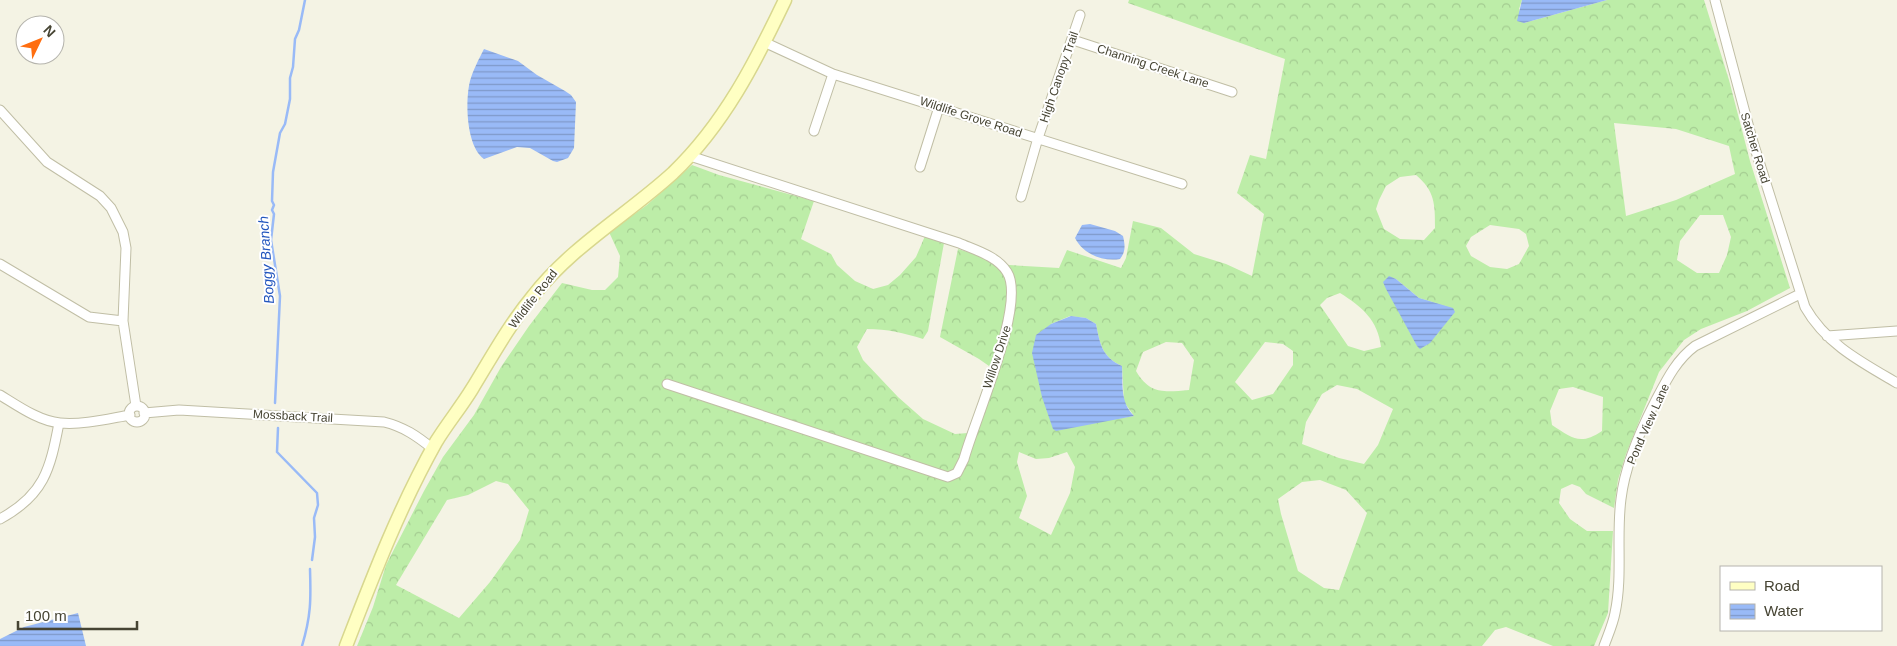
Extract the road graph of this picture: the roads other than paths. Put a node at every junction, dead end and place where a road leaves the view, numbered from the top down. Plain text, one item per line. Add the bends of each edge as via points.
1 (785, 0) edge
2 (1715, 0) edge
3 (1080, 15) dead end
4 (1073, 40) junction
5 (764, 42) junction
6 (833, 74) junction
7 (1232, 92) dead end
8 (940, 107) junction
9 (0, 110) edge
10 (814, 131) dead end
11 (1038, 138) junction
12 (690, 156) junction
13 (920, 167) dead end
14 (1182, 184) dead end
15 (1021, 197) dead end
16 (0, 264) edge
17 (1800, 294) junction
18 (123, 321) junction
19 (1897, 330) edge
20 (1827, 336) junction
21 (1897, 383) edge
22 (667, 384) dead end
23 (0, 396) edge
24 (136, 406) junction
25 (144, 413) junction
26 (130, 415) junction
27 (59, 423) junction
28 (433, 449) junction
29 (0, 519) edge
30 (346, 646) edge
31 (1604, 646) edge

1 - 5 street, Wildlife Road
2 - 17 street, Satcher Road via 1752,139
3 - 4 street, High Canopy Trail
4 - 7 street, Channing Creek Lane
4 - 11 street, High Canopy Trail
5 - 6 street, Wildlife Grove Road
5 - 12 street, Wildlife Road via 731,103
6 - 8 street, Wildlife Grove Road
6 - 10 street
8 - 11 street, Wildlife Grove Road
8 - 13 street
9 - 18 street via 47,162 100,196 118,220 126,248
11 - 14 street, Wildlife Grove Road
11 - 15 street, High Canopy Trail
12 - 22 street, Willow Drive via 981,252 996,260 1007,272 1012,287 1011,303 1006,335 964,459 957,473 948,476
12 - 28 street, Wildlife Road via 559,266 532,296
16 - 18 street via 89,317
17 - 20 street via 1811,318
17 - 31 street, Pond View Lane via 1695,346 1682,357 1664,384 1640,435 1624,481 1619,513 1617,597
18 - 24 street
19 - 20 street
20 - 21 street via 1847,354
23 - 27 street, Mossback Trail via 24,410
24 - 25 street
24 - 26 street
25 - 26 street, Mossback Trail via 140,421 133,420
25 - 28 street, Mossback Trail via 179,410 384,422 408,430
26 - 27 street, Mossback Trail
27 - 29 street via 54,451 40,484 30,499
28 - 30 street, Wildlife Road via 388,536

